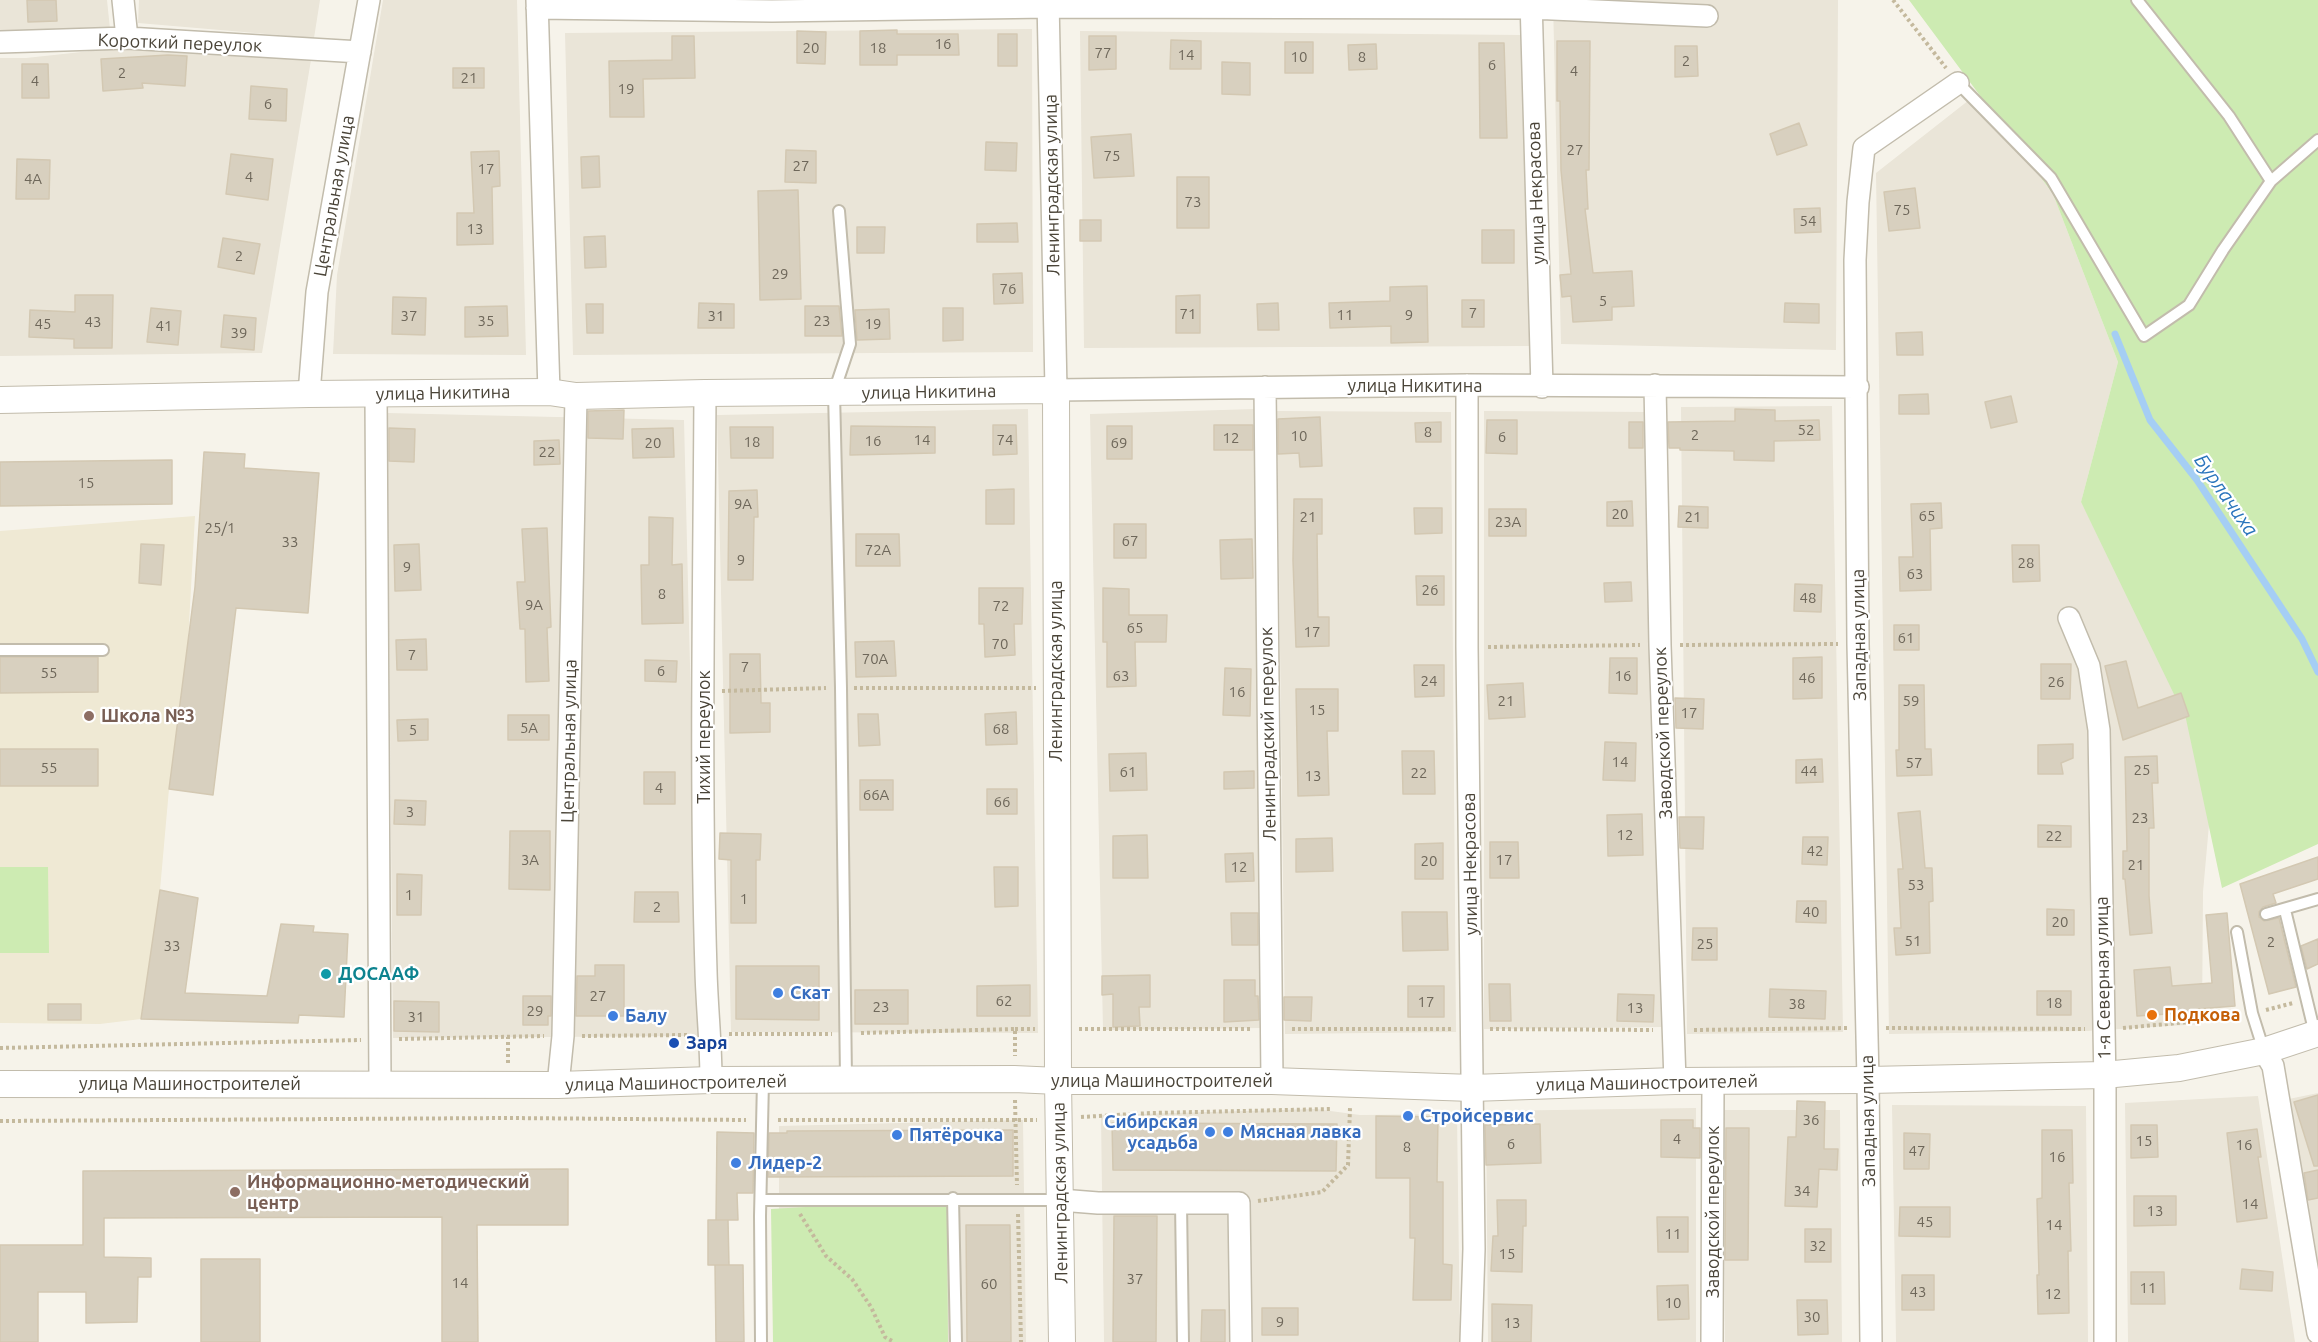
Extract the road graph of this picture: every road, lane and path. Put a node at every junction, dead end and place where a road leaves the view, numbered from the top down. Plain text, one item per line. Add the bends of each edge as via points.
1 (123, 0) edge
2 (369, 0) edge
3 (1893, 0) edge
4 (2137, 0) edge
5 (537, 4) edge
6 (1048, 4) edge
7 (1531, 4) edge
8 (772, 5) edge
9 (1707, 16) dead end
10 (127, 38) junction
11 (0, 42) edge
12 (360, 51) junction
13 (1958, 83) junction
14 (2318, 140) edge
15 (2271, 181) junction
16 (839, 211) dead end
17 (1467, 385) junction
18 (1655, 385) junction
19 (1265, 387) junction
20 (1542, 387) junction
21 (1858, 387) junction
22 (1056, 390) junction
23 (549, 392) junction
24 (705, 393) junction
25 (834, 393) junction
26 (309, 394) junction
27 (376, 395) junction
28 (576, 396) junction
29 (0, 400) edge
30 (2069, 618) dead end
31 (0, 650) edge
32 (103, 650) dead end
33 (841, 688) junction
34 (1056, 688) junction
35 (704, 691) junction
36 (2318, 899) edge
37 (2285, 910) junction
38 (2266, 914) dead end
39 (2237, 932) dead end
40 (2316, 1034) edge
41 (2264, 1051) junction
42 (2104, 1075) junction
43 (846, 1079) junction
44 (711, 1080) junction
45 (1868, 1080) junction
46 (763, 1081) junction
47 (1272, 1081) junction
48 (1675, 1081) junction
49 (1713, 1081) junction
50 (1058, 1082) junction
51 (0, 1084) edge
52 (380, 1084) junction
53 (558, 1085) junction
54 (1472, 1088) junction
55 (1350, 1108) dead end
56 (762, 1120) junction
57 (0, 1121) edge
58 (953, 1198) junction
59 (789, 1199) junction
60 (761, 1200) junction
61 (1060, 1200) junction
62 (1181, 1203) junction
63 (1239, 1203) junction
64 (2318, 1333) edge
65 (761, 1342) edge
66 (894, 1342) edge
67 (956, 1342) edge
68 (1062, 1342) edge
69 (1183, 1342) edge
70 (1241, 1342) edge
71 (1471, 1342) edge
72 (1712, 1342) edge
73 (1870, 1342) edge
74 (2105, 1342) edge

1 - 10 street
2 - 12 street, Центральная улица
3 - 13 path
4 - 15 lane via 2229,116
5 - 8 street
5 - 23 street
6 - 7 street
6 - 8 street
6 - 22 street, Ленинградская улица
7 - 9 street
7 - 20 street, улица Некрасова
10 - 11 street, Короткий переулок
10 - 12 street, Короткий переулок
12 - 26 street, Центральная улица via 317,292
13 - 15 lane via 2051,178 2144,336 2189,305
13 - 21 street, Западная улица via 1864,148 1855,260
14 - 15 lane
16 - 25 lane via 850,344
17 - 19 street, улица Никитина
17 - 20 street, улица Никитина
17 - 54 street, улица Некрасова
18 - 20 street, улица Никитина
18 - 21 street, улица Никитина
18 - 48 street, Заводской переулок
19 - 22 street, улица Никитина
19 - 47 street, Ленинградский переулок
21 - 45 street, Западная улица via 1858,644
22 - 25 street, улица Никитина
22 - 34 street, Ленинградская улица
23 - 27 street, улица Никитина
23 - 28 street, улица Никитина
24 - 25 street, улица Никитина
24 - 28 street, улица Никитина
24 - 35 street, Тихий переулок
25 - 33 lane
26 - 27 street, улица Никитина
26 - 29 street, улица Никитина
27 - 52 street
28 - 53 street, Центральная улица via 563,1036
30 - 42 street, 1-я Северная улица via 2090,666 2099,730
31 - 32 lane
33 - 34 path
33 - 35 path
33 - 43 lane
34 - 50 street, Ленинградская улица
35 - 44 street, Тихий переулок via 706,972
36 - 37 lane
37 - 38 lane
37 - 40 lane
39 - 41 lane via 2252,1013
40 - 41 street, улица Машиностроителей
41 - 42 street, улица Машиностроителей via 2179,1068
41 - 64 street via 2273,1066
42 - 45 street, улица Машиностроителей
42 - 74 street, 1-я Северная улица
43 - 46 street, улица Машиностроителей
43 - 50 street, улица Машиностроителей
44 - 46 street, улица Машиностроителей
44 - 53 street, улица Машиностроителей
45 - 49 street, улица Машиностроителей
45 - 73 street, Западная улица
46 - 56 lane
47 - 50 street, улица Машиностроителей
47 - 54 street, улица Машиностроителей
48 - 49 street, улица Машиностроителей
48 - 54 street, улица Машиностроителей
49 - 72 street, Заводской переулок
50 - 61 street, Ленинградская улица
51 - 52 street, улица Машиностроителей
52 - 53 street, улица Машиностроителей
54 - 71 street, улица Некрасова
55 - 63 path via 1348,1165 1322,1192
56 - 57 path
56 - 60 lane
58 - 59 lane
58 - 61 lane
58 - 67 lane
59 - 60 lane
59 - 66 path via 826,1256 852,1279 885,1337
60 - 65 lane
61 - 62 street
61 - 68 street, Ленинградская улица
62 - 63 street
62 - 69 lane
63 - 70 street

